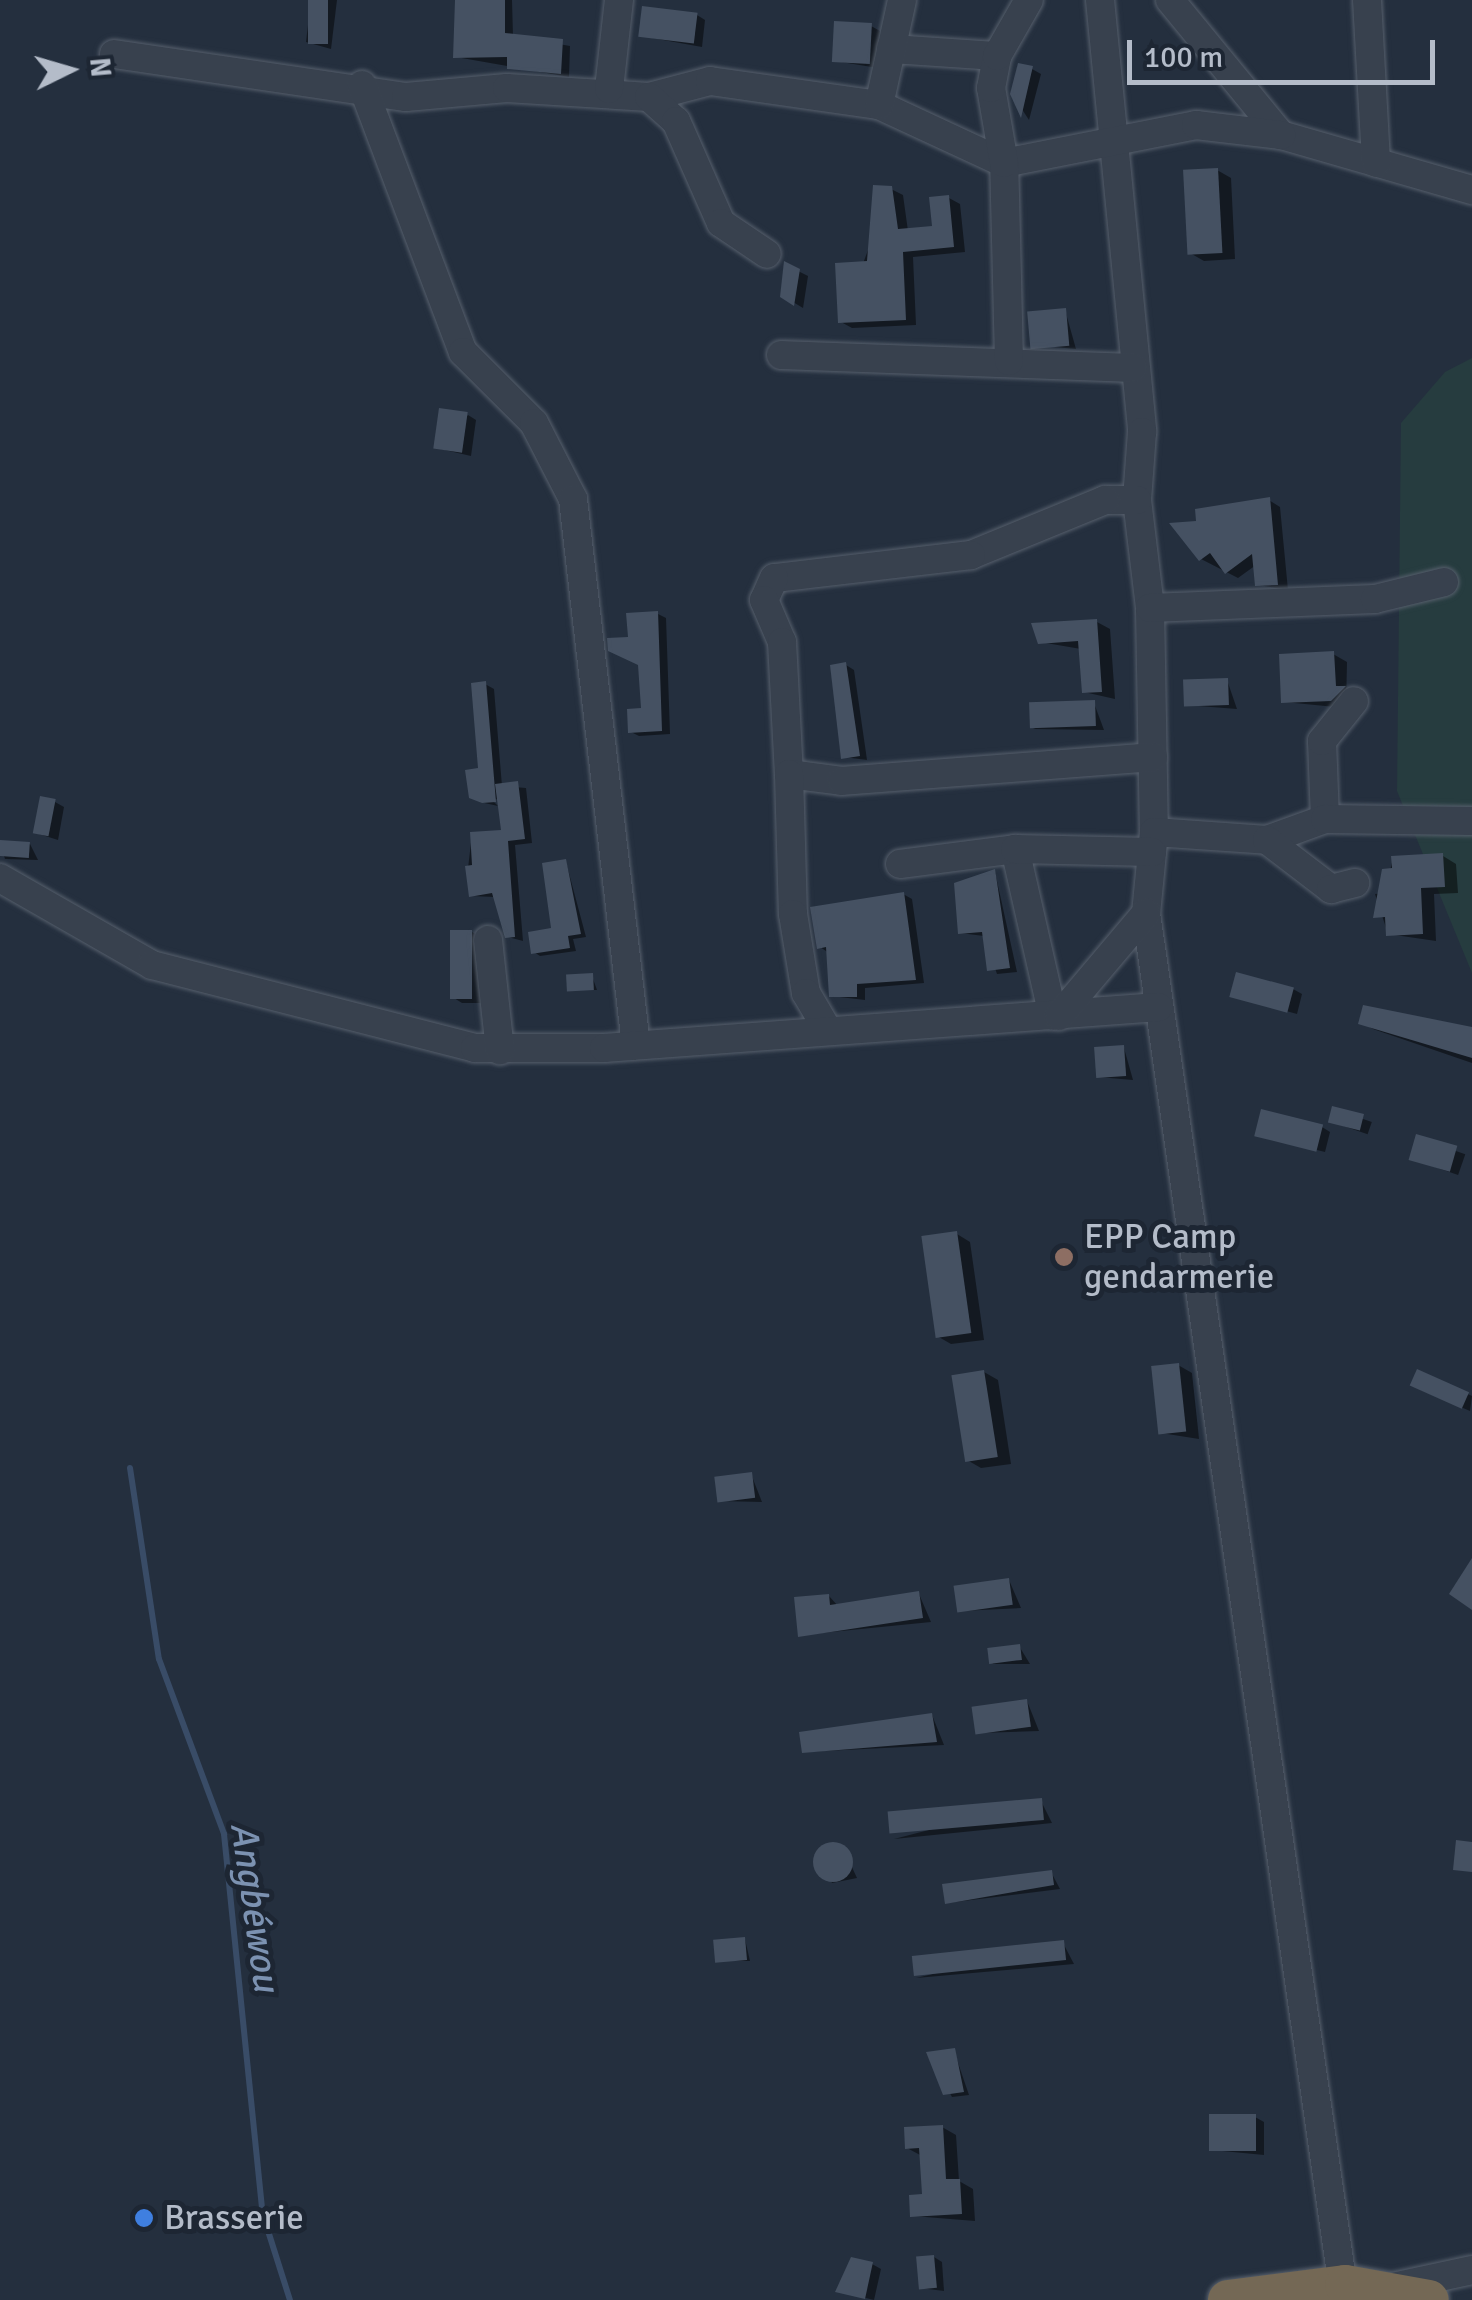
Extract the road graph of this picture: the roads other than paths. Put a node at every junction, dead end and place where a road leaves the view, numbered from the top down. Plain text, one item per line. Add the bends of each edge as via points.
1 (619, 0) edge
2 (902, 0) edge
3 (1029, 0) edge
4 (1100, 0) edge
5 (1170, 0) edge
6 (1368, 0) edge
7 (891, 49) junction
8 (114, 54) dead end
9 (997, 56) junction
10 (362, 85) junction
11 (610, 89) junction
12 (649, 97) junction
13 (878, 105) junction
14 (1282, 135) junction
15 (1113, 147) junction
16 (1004, 163) junction
17 (1376, 163) junction
18 (1472, 190) edge
19 (767, 254) dead end
20 (781, 355) dead end
21 (1010, 360) junction
22 (1134, 368) junction
23 (1137, 500) junction
24 (1444, 582) dead end
25 (1150, 608) junction
26 (1354, 701) dead end
27 (1153, 757) junction
28 (789, 774) junction
29 (1324, 819) junction
30 (1472, 821) edge
31 (1267, 840) junction
32 (1153, 842) junction
33 (1016, 849) junction
34 (900, 864) dead end
35 (0, 878) edge
36 (1355, 883) dead end
37 (1146, 913) junction
38 (488, 940) dead end
39 (1158, 1007) junction
40 (1056, 1016) junction
41 (827, 1029) junction
42 (636, 1045) junction
43 (500, 1050) junction
44 (1472, 2270) edge
45 (1387, 2289) junction
46 (1345, 2292) edge
47 (1228, 2300) edge
48 (1429, 2300) edge

1 - 11 street
2 - 7 street
3 - 9 street
4 - 15 street
5 - 14 street
6 - 17 street
7 - 9 street
7 - 13 street
8 - 10 street
9 - 16 street via 991,88
10 - 11 street via 406,96
10 - 42 street via 463,352 534,423 573,499
11 - 12 street
12 - 13 street via 710,81
12 - 19 street via 676,121 720,223
13 - 16 street
14 - 15 street via 1196,124 1142,131
14 - 17 street
15 - 16 street
15 - 22 street
16 - 21 street
17 - 18 street
20 - 21 street
21 - 22 street
22 - 23 street via 1142,432
23 - 25 street
23 - 28 street via 1105,500 971,555 764,586 782,642
24 - 25 street via 1375,599
25 - 27 street
26 - 29 street via 1322,741
27 - 28 street via 842,781
27 - 32 street
28 - 41 street via 793,914 806,993
29 - 30 street
29 - 31 street
31 - 32 street
31 - 36 street via 1331,889
32 - 33 street
32 - 37 street
33 - 34 street
33 - 40 street
35 - 43 street via 152,965
37 - 39 street
37 - 40 street
38 - 43 street
39 - 40 street
39 - 46 street
40 - 41 street
41 - 42 street
42 - 43 street
44 - 45 street
45 - 46 highway
45 - 48 highway
46 - 47 highway

